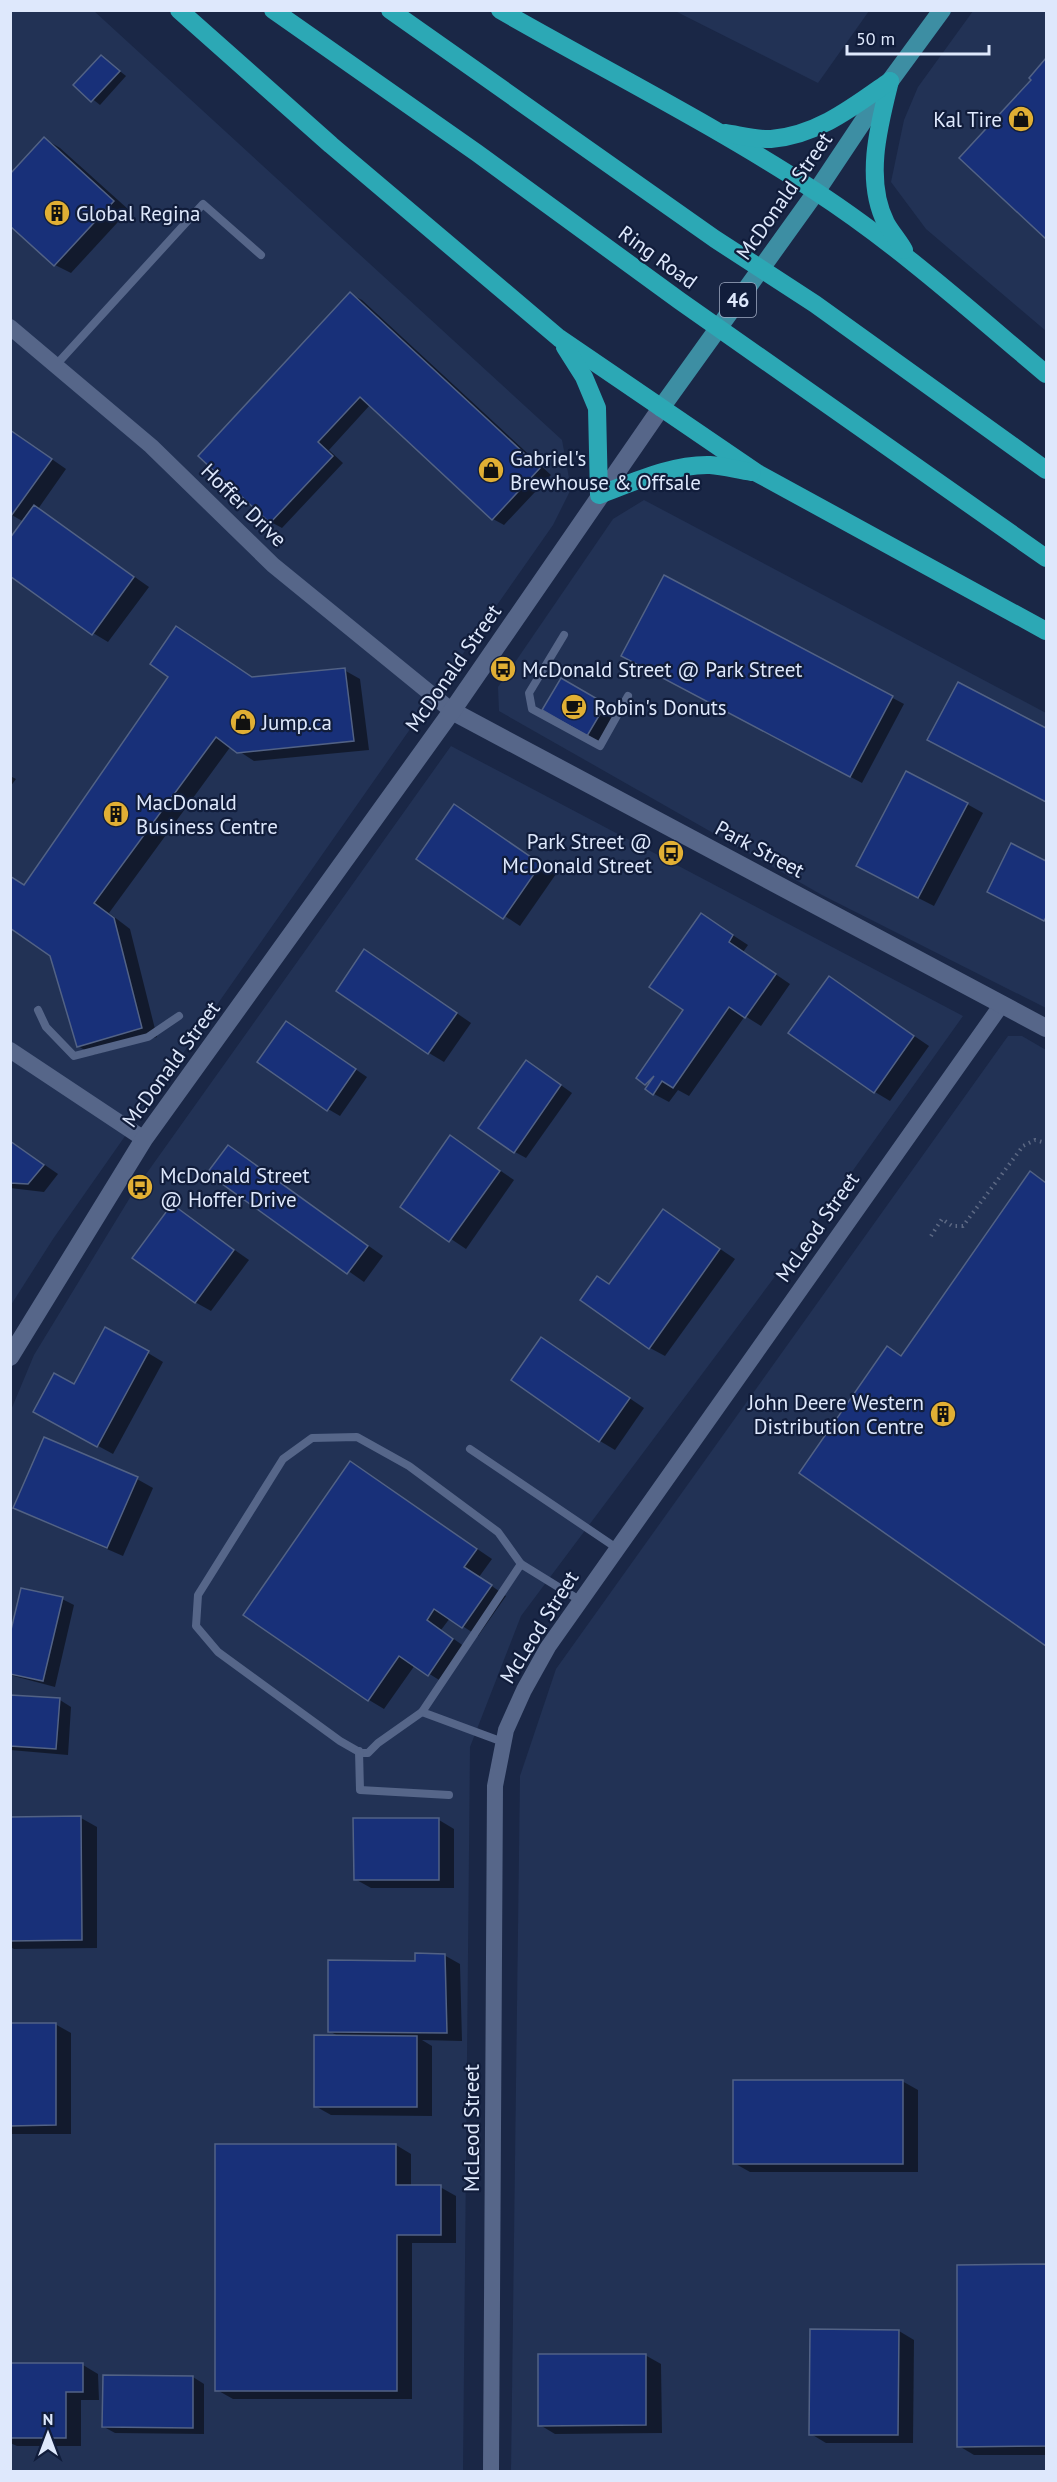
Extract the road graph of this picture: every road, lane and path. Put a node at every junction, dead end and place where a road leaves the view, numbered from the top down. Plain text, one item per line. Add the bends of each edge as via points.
1 (180, 10) edge
2 (273, 10) edge
3 (390, 10) edge
4 (500, 10) edge
5 (942, 10) edge
6 (890, 81) junction
7 (718, 133) junction
8 (816, 192) junction
9 (261, 255) dead end
10 (912, 261) junction
11 (10, 327) edge
12 (559, 338) junction
13 (56, 364) junction
14 (1047, 374) edge
15 (661, 408) junction
16 (1047, 471) edge
17 (757, 473) junction
18 (599, 495) junction
19 (1047, 558) edge
20 (1047, 631) edge
21 (564, 635) dead end
22 (628, 696) dead end
23 (452, 711) junction
24 (1002, 1004) junction
25 (38, 1010) dead end
26 (179, 1016) dead end
27 (1047, 1028) edge
28 (10, 1050) edge
29 (144, 1139) junction
30 (1047, 1143) edge
31 (931, 1236) dead end
32 (10, 1357) edge
33 (470, 1449) dead end
34 (618, 1549) junction
35 (521, 1564) junction
36 (581, 1601) junction
37 (422, 1712) junction
38 (503, 1742) junction
39 (359, 1752) junction
40 (449, 1795) dead end
41 (491, 2472) edge

1 - 12 highway via 340,153
2 - 19 highway, Ring Road
3 - 16 highway via 715,239 815,304
4 - 7 highway
5 - 6 main road, McDonald Street / 46
6 - 7 highway via 834,121 801,134 769,139
6 - 8 main road, McDonald Street / 46
6 - 10 highway via 876,140 879,197 886,222
7 - 8 highway
8 - 10 highway
8 - 15 main road, McDonald Street / 46
9 - 13 lane via 203,204
10 - 14 highway
11 - 13 street, Hoffer Drive
12 - 15 highway
12 - 18 highway via 584,376 597,408
13 - 23 street, Hoffer Drive via 151,446 273,565
15 - 17 highway
15 - 18 main road, McDonald Street
17 - 18 highway via 710,465 681,468
17 - 20 highway
18 - 23 main road, McDonald Street
21 - 22 lane via 529,693 532,710 600,746
23 - 24 main road, Park Street
23 - 29 main road, McDonald Street
24 - 27 main road, Park Street
24 - 34 street, McLeod Street
25 - 26 lane via 46,1027 75,1056 148,1037
28 - 29 street
29 - 32 main road, McDonald Street
30 - 31 path via 1035,1140 1023,1146 963,1226 952,1226 942,1219
33 - 34 lane
34 - 36 street, McLeod Street
35 - 36 lane
35 - 37 lane
35 - 39 lane via 498,1532 409,1466 357,1437 312,1438 283,1459 198,1595 196,1626 218,1652
36 - 38 street, McLeod Street via 524,1690
37 - 38 lane
37 - 39 lane via 368,1753
38 - 41 street, McLeod Street via 495,1786
39 - 40 lane via 360,1790

